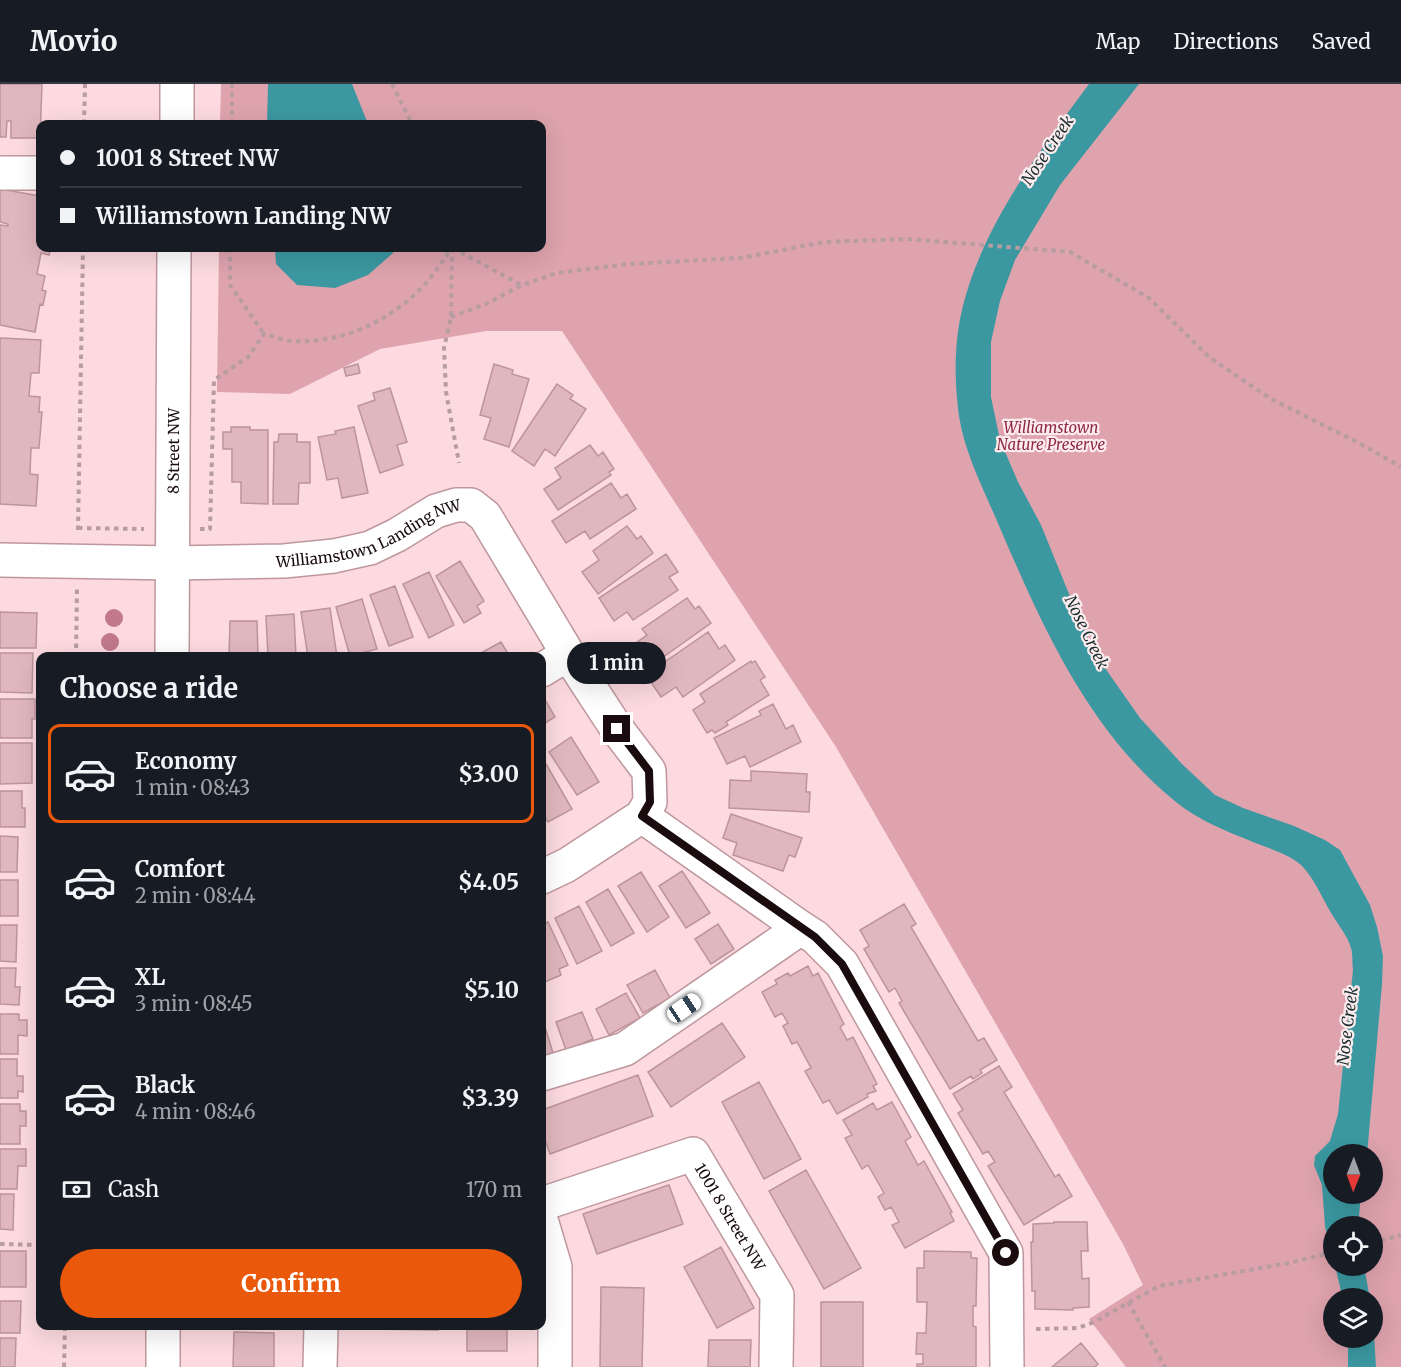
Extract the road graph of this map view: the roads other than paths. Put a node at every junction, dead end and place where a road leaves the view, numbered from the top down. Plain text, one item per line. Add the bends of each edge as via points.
1 (177, 84) edge
2 (177, 120) edge
3 (0, 173) edge
4 (36, 173) edge
5 (174, 252) edge
6 (0, 560) edge
7 (173, 563) junction
8 (172, 652) edge
9 (555, 662) edge
10 (642, 816) junction
11 (546, 875) edge
12 (808, 933) junction
13 (546, 1073) edge
14 (546, 1203) edge
15 (546, 1237) edge
16 (163, 1330) edge
17 (321, 1330) edge
18 (163, 1367) edge
19 (320, 1367) edge
20 (555, 1367) edge
21 (776, 1367) edge
22 (1006, 1367) edge

1 - 2 street
3 - 4 street
5 - 7 street, 8 Street NW
6 - 7 street, Williamstown Landing NW
7 - 8 street, 8 Street NW
7 - 9 street, Williamstown Landing NW via 334,556 370,548 436,511 471,505 485,516
9 - 10 street, Williamstown Landing NW via 617,729 649,771 650,802
10 - 11 street
10 - 12 street
12 - 13 street via 625,1049
12 - 22 street via 842,964 1006,1253
14 - 21 street, 1001 8 Street NW via 693,1154 777,1295
15 - 20 street via 555,1267
16 - 18 street
17 - 19 street

